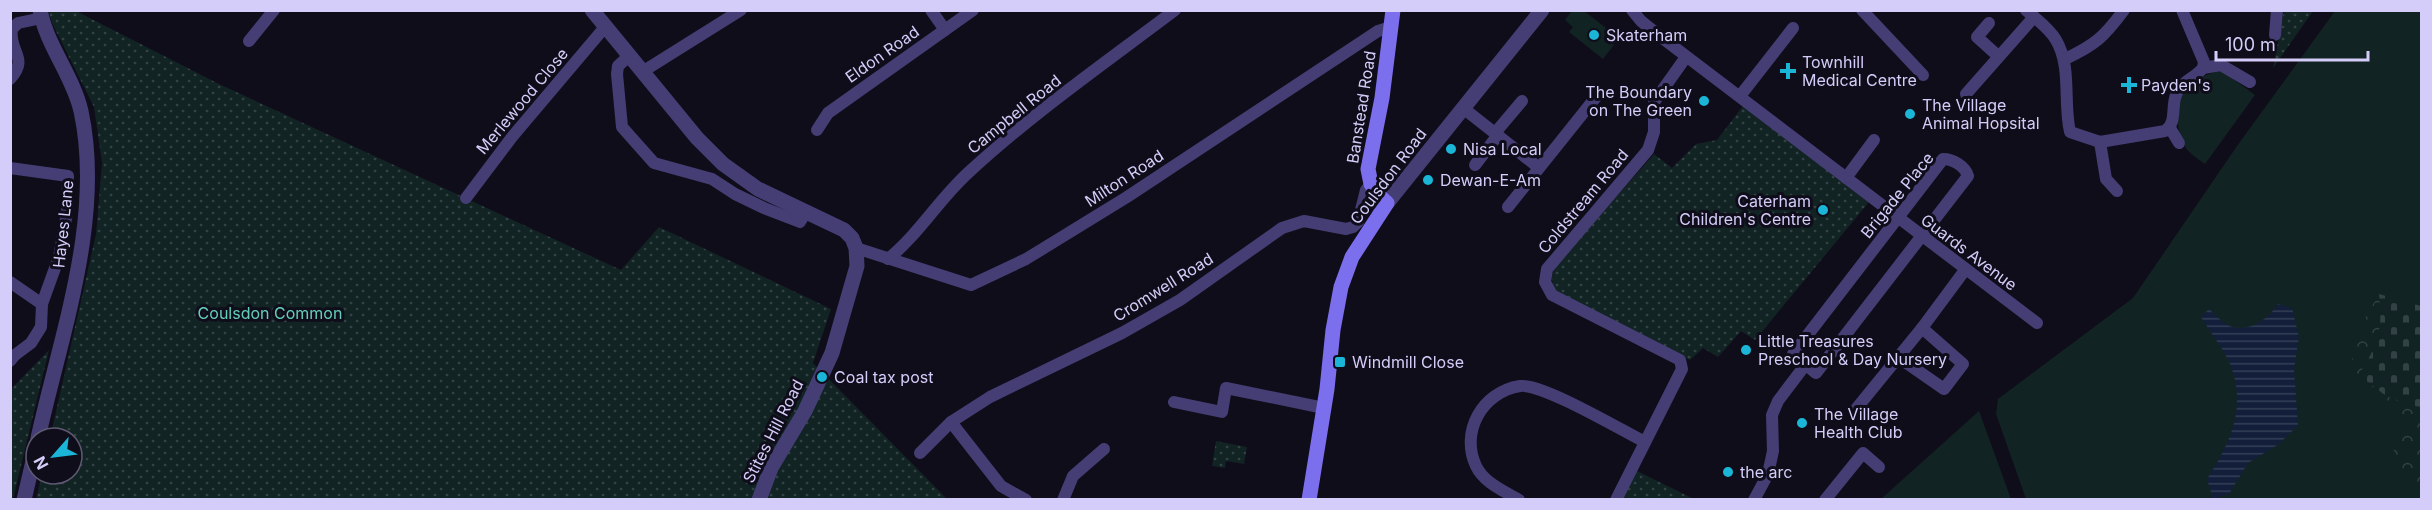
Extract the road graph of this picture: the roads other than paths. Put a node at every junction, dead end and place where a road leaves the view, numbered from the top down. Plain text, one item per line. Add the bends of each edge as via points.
1 (274, 10) edge
2 (592, 10) edge
3 (741, 10) edge
4 (932, 10) edge
5 (973, 10) edge
6 (1175, 10) edge
7 (1393, 10) edge
8 (1542, 10) edge
9 (1632, 10) edge
10 (1862, 10) edge
11 (2124, 10) edge
12 (2182, 10) edge
13 (2277, 10) edge
14 (41, 14) edge
15 (2030, 14) edge
16 (1989, 23) dead end
17 (605, 27) junction
18 (1391, 27) junction
19 (1793, 28) dead end
20 (11, 29) edge
21 (945, 30) junction
22 (2275, 35) dead end
23 (249, 41) dead end
24 (629, 56) junction
25 (1998, 56) junction
26 (1686, 57) junction
27 (2065, 59) junction
28 (2203, 68) junction
29 (642, 72) junction
30 (1923, 75) dead end
31 (10, 79) edge
32 (2250, 82) dead end
33 (1966, 93) dead end
34 (1740, 96) junction
35 (1596, 97) dead end
36 (1522, 101) dead end
37 (1463, 108) junction
38 (2170, 128) junction
39 (817, 130) dead end
40 (1497, 134) junction
41 (1874, 141) dead end
42 (2100, 142) junction
43 (2179, 143) dead end
44 (1475, 165) dead end
45 (1538, 167) junction
46 (10, 168) edge
47 (1846, 178) junction
48 (1371, 184) junction
49 (2117, 191) dead end
50 (466, 198) dead end
51 (1387, 203) junction
52 (1508, 207) dead end
53 (806, 212) junction
54 (1898, 219) junction
55 (1922, 237) junction
56 (856, 248) junction
57 (888, 260) junction
58 (1965, 270) junction
59 (10, 282) edge
60 (42, 304) junction
61 (2037, 323) dead end
62 (1922, 328) junction
63 (1898, 357) junction
64 (10, 361) edge
65 (1806, 364) junction
66 (1174, 402) dead end
67 (1324, 408) junction
68 (1856, 409) dead end
69 (951, 422) junction
70 (41, 426) edge
71 (1645, 442) junction
72 (1104, 449) dead end
73 (920, 453) dead end
74 (1879, 467) dead end
75 (759, 500) edge
76 (1026, 500) edge
77 (1063, 500) edge
78 (1309, 500) edge
79 (1519, 500) edge
80 (1616, 500) edge
81 (1754, 500) edge
82 (1825, 500) edge

1 - 23 street
2 - 17 street
3 - 29 street
4 - 21 street
5 - 21 street, Eldon Road
6 - 57 street, Campbell Road via 996,147 951,188 922,227
7 - 18 main road, Banstead Road
8 - 37 street, Coulsdon Road
9 - 26 street, Guards Avenue
10 - 30 street
11 - 27 street via 2104,36
12 - 28 street
13 - 22 street
14 - 20 street
14 - 70 street, Hayes Lane via 81,112 87,179 80,257
15 - 25 street
15 - 27 street via 2046,27
16 - 25 street via 1977,37
17 - 24 street
17 - 50 street, Merlewood Close
18 - 48 main road, Banstead Road via 1368,169
18 - 57 street, Milton Road via 1378,31 1127,197 1026,259 971,285
19 - 34 street
20 - 31 street via 20,60 19,69
21 - 39 street, Eldon Road via 828,113
24 - 29 street
24 - 53 street via 618,66 617,75 622,128 654,163 712,179 735,194 800,222
25 - 33 street
26 - 34 street, Guards Avenue
26 - 71 street, Coldstream Road via 1654,102 1654,132 1648,150 1547,268 1545,282 1552,295 1680,360 1682,369
27 - 42 street via 2070,132
28 - 32 street via 2221,65
28 - 38 street via 2181,86 2172,106
29 - 53 street via 723,164 758,189
34 - 47 street, Guards Avenue
35 - 45 street
36 - 40 street
37 - 40 street
37 - 51 street, Coulsdon Road
38 - 42 street
38 - 43 street
40 - 44 street
40 - 45 street
41 - 47 street
42 - 49 street via 2106,179
45 - 52 street
46 - 60 street via 68,176 67,213 59,257
47 - 54 street, Guards Avenue
48 - 51 main road, Banstead Road
48 - 69 street, Cromwell Road via 1353,227 1304,221 1282,228 1180,300 1122,333 990,397
51 - 67 main road, Coulsdon Road via 1352,257 1341,287
53 - 56 street via 844,230
54 - 55 street, Guards Avenue
54 - 55 street, Brigade Place via 1943,159 1958,164 1968,176
54 - 65 street, Brigade Place via 1793,354
55 - 58 street, Guards Avenue
55 - 65 street, Brigade Place via 1816,373
56 - 57 street, Milton Road
56 - 75 street, Stites Hill Road via 857,266 832,353 806,411 771,468
58 - 61 street, Guards Avenue
58 - 62 street
59 - 60 street
60 - 64 street via 41,327 31,343
62 - 63 street
62 - 63 street via 1963,364 1944,389
63 - 68 street
65 - 81 street via 1772,415 1773,451 1768,474
66 - 67 street via 1222,412 1226,388
67 - 78 main road, Coulsdon Road
69 - 73 street
69 - 76 street via 1001,486
71 - 79 street via 1540,389 1520,386 1493,396 1478,412 1470,438 1476,467 1491,484
71 - 80 street, Coldstream Road
72 - 77 street via 1073,476
74 - 82 street via 1863,453

